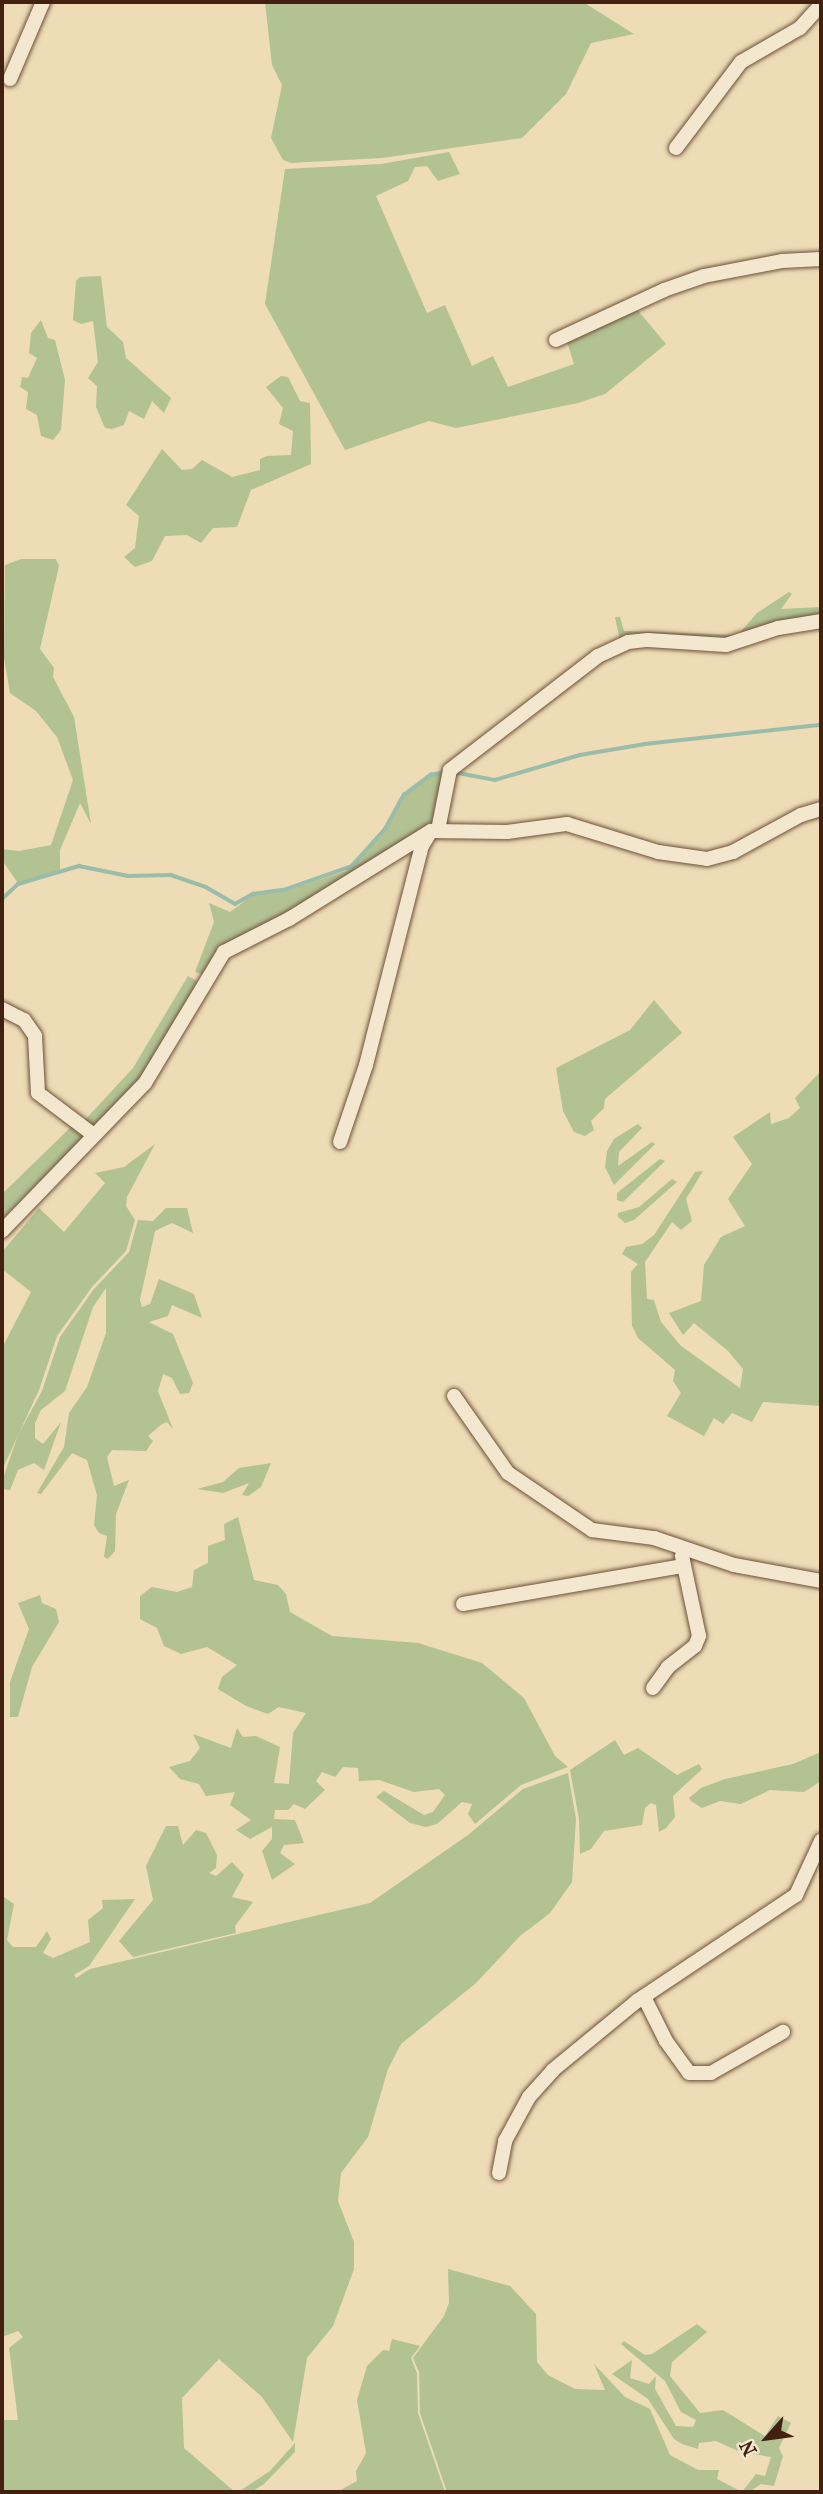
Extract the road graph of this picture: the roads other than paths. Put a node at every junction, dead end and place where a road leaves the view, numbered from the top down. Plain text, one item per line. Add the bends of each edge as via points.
1 (43, 2) edge
2 (821, 5) edge
3 (10, 79) dead end
4 (676, 148) dead end
5 (821, 259) edge
6 (556, 340) dead end
7 (821, 621) edge
8 (821, 810) edge
9 (434, 830) junction
10 (2, 1009) edge
11 (94, 1135) junction
12 (340, 1142) dead end
13 (2, 1231) edge
14 (454, 1396) dead end
15 (682, 1548) junction
16 (682, 1566) junction
17 (821, 1581) edge
18 (463, 1604) dead end
19 (653, 1688) dead end
20 (821, 1841) edge
21 (644, 1997) junction
22 (783, 2032) dead end
23 (499, 2174) dead end

1 - 3 street
2 - 4 street via 800,28 741,62
5 - 6 street via 772,262 704,276
7 - 9 street via 778,628 726,645 628,642 598,656 448,776
8 - 9 street via 801,815 733,852 707,859 658,852 567,824 507,832
9 - 11 street via 289,919 224,952 145,1083
9 - 12 street via 420,854 366,1065
10 - 11 street via 24,1020 35,1036 38,1093
11 - 13 street
14 - 15 street via 508,1473 592,1530 654,1538
15 - 16 street
15 - 17 street via 734,1565
16 - 18 street
16 - 19 street via 699,1636 695,1646 668,1667
20 - 21 street via 796,1895
21 - 22 street via 689,2073 711,2073
21 - 23 street via 540,2084 505,2141

